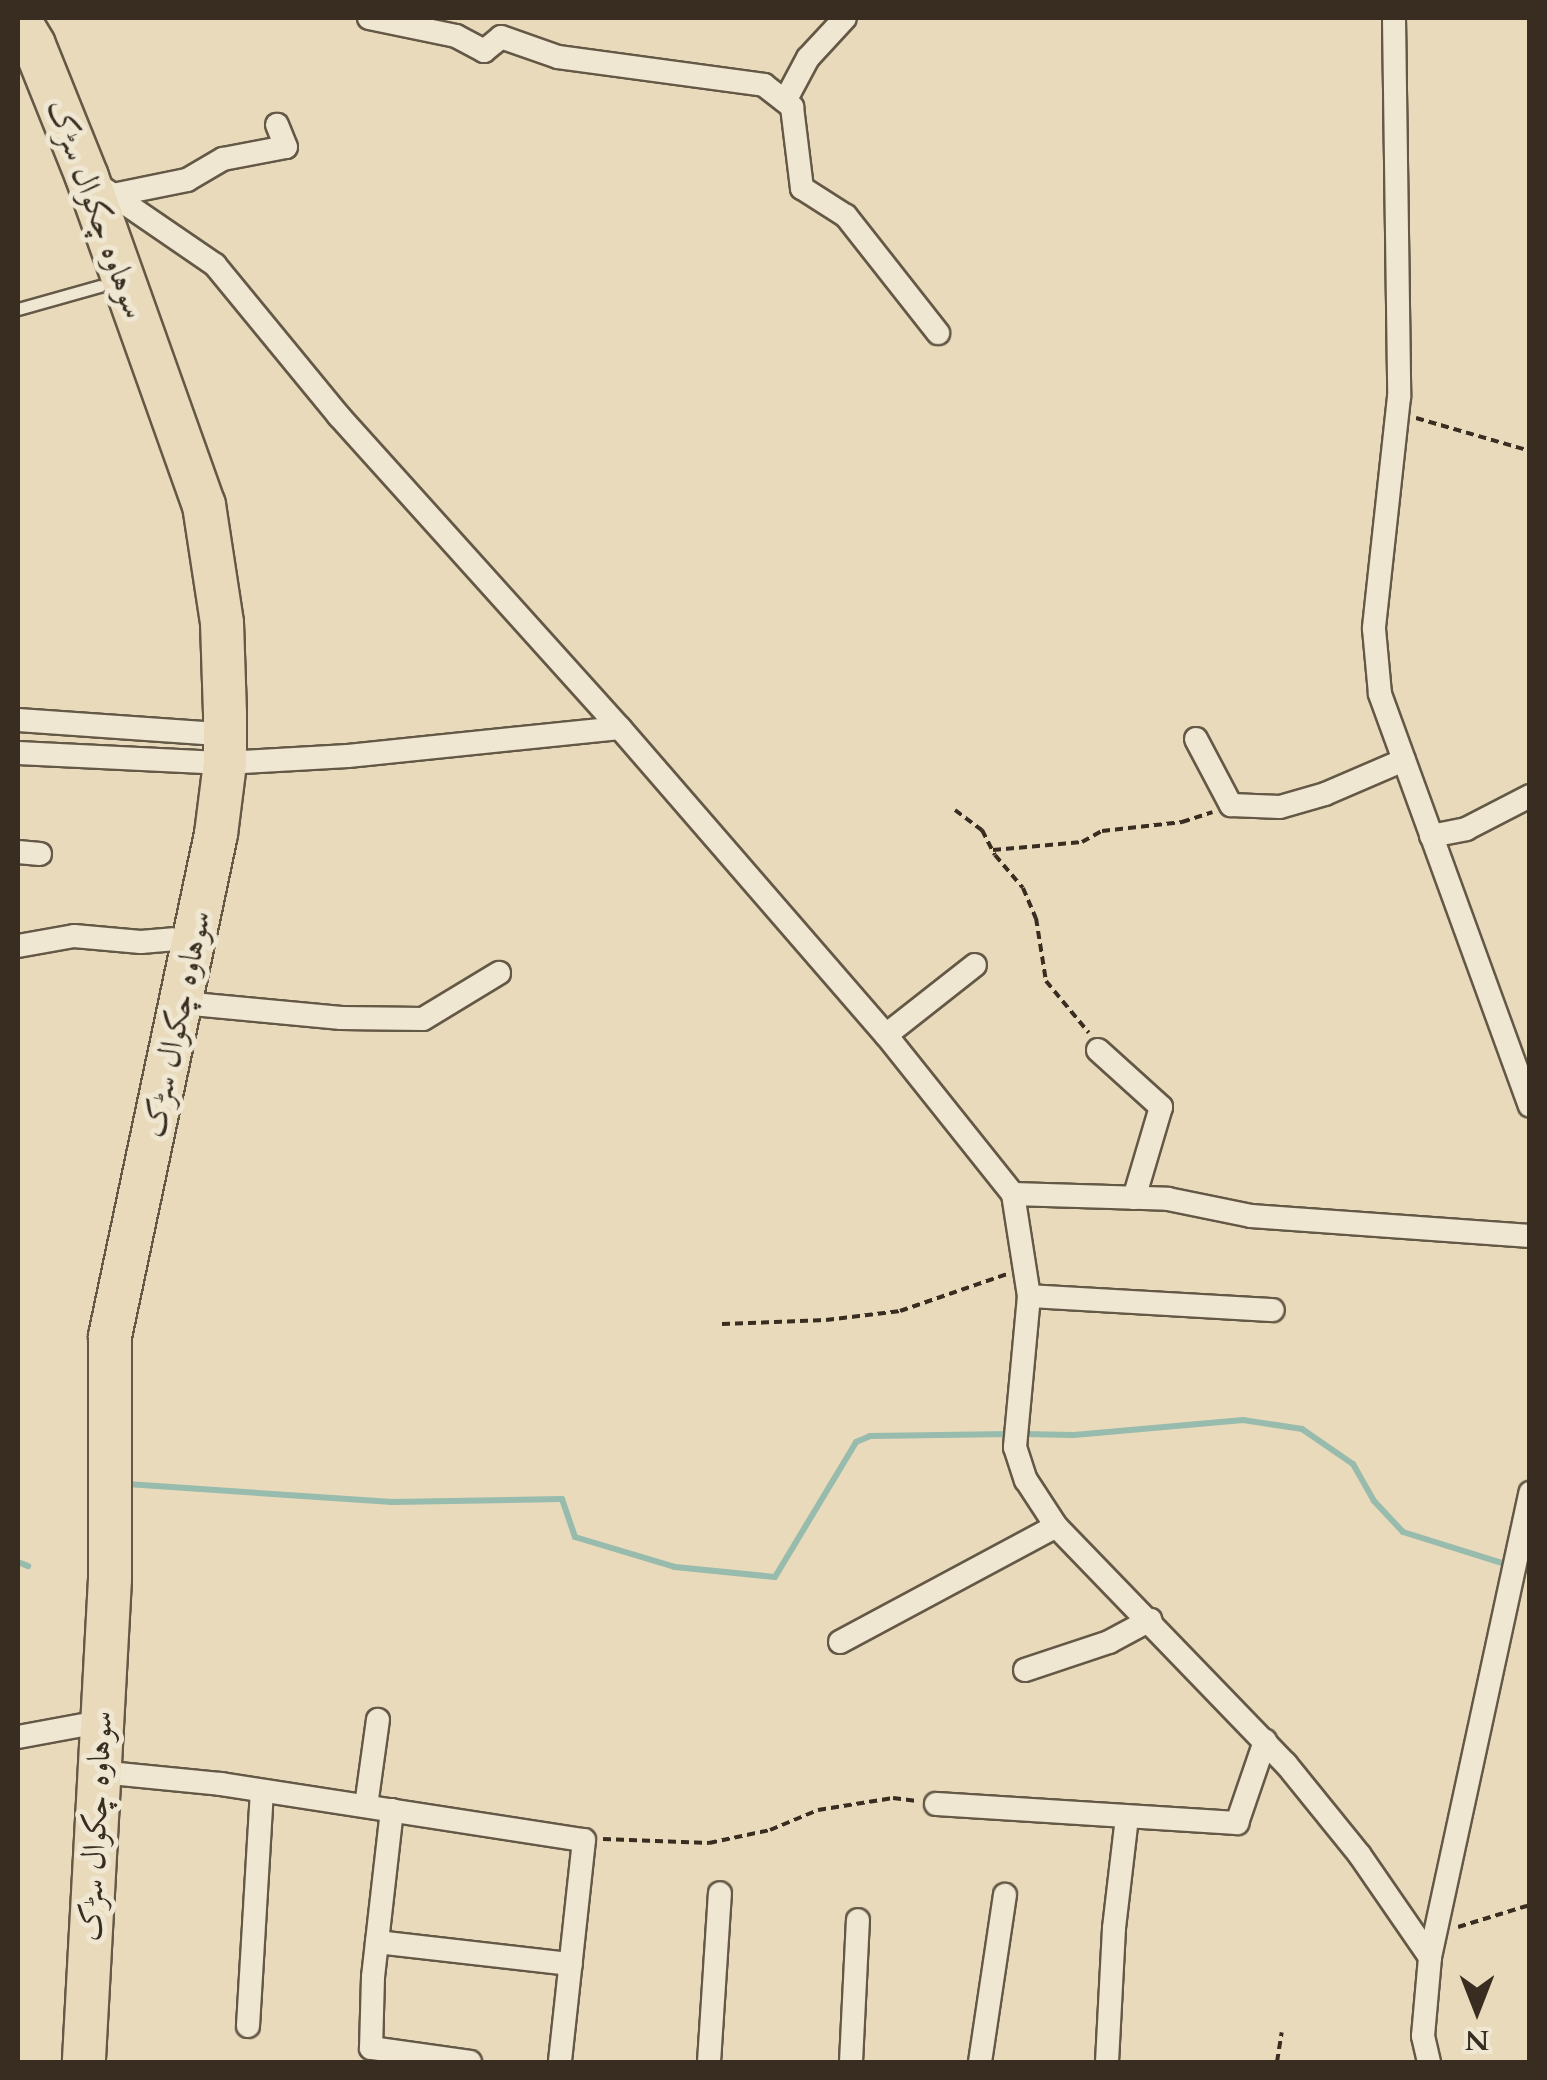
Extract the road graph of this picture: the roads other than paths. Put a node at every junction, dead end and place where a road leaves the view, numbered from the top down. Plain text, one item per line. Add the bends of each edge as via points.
1 (18, 18) edge
2 (369, 18) edge
3 (845, 18) edge
4 (1394, 18) edge
5 (18, 65) edge
6 (785, 101) junction
7 (277, 125) dead end
8 (100, 186) junction
9 (100, 286) junction
10 (18, 309) edge
11 (938, 333) dead end
12 (18, 720) edge
13 (620, 728) junction
14 (1196, 738) dead end
15 (18, 753) edge
16 (210, 753) junction
17 (1404, 760) junction
18 (1530, 796) edge
19 (1431, 836) junction
20 (174, 939) junction
21 (18, 946) edge
22 (974, 965) dead end
23 (500, 972) dead end
24 (182, 1003) junction
25 (886, 1034) junction
26 (1098, 1050) road end
27 (1530, 1106) edge
28 (1013, 1194) junction
29 (1134, 1198) junction
30 (1530, 1236) edge
31 (1029, 1296) junction
32 (1272, 1310) dead end
33 (1530, 1493) edge
34 (1056, 1526) junction
35 (1150, 1620) junction
36 (840, 1642) dead end
37 (1025, 1670) dead end
38 (378, 1720) dead end
39 (82, 1725) junction
40 (18, 1737) edge
41 (1264, 1741) junction
42 (98, 1772) junction
43 (262, 1791) junction
44 (936, 1804) road end
45 (366, 1806) junction
46 (392, 1810) junction
47 (1127, 1818) junction
48 (720, 1892) dead end
49 (1005, 1894) dead end
50 (858, 1920) dead end
51 (377, 1942) junction
52 (1432, 1945) junction
53 (571, 1964) junction
54 (248, 2026) dead end
55 (63, 2062) edge
56 (84, 2062) edge
57 (470, 2062) edge
58 (560, 2062) edge
59 (709, 2062) edge
60 (852, 2062) edge
61 (980, 2062) edge
62 (1107, 2062) edge
63 (1429, 2062) edge

1 - 8 highway, سوہاوہ چکوال سڑک
2 - 6 street via 456,36 484,50 501,38 558,58 764,85
3 - 6 street via 808,58
4 - 17 street via 1398,412 1374,629 1380,694
5 - 9 highway
6 - 11 street via 792,107 802,188 846,216
7 - 8 street via 286,147 223,160 187,180
8 - 13 street via 215,265 339,416
8 - 16 highway, سوہاوہ چکوال سڑک via 204,506 222,623
9 - 10 lane
9 - 16 highway via 178,512
12 - 16 street
13 - 16 street via 348,756
13 - 25 street
14 - 17 street via 1232,805 1280,807
15 - 16 street
16 - 20 highway
16 - 24 highway, سوہاوہ چکوال سڑک via 216,834
17 - 19 street
18 - 19 street via 1466,829
19 - 27 street
20 - 21 street via 74,936
20 - 39 highway via 88,1324 82,1475 90,1584
22 - 25 street
23 - 24 street via 423,1019
24 - 42 highway, سوہاوہ چکوال سڑک via 110,1336 110,1579
25 - 28 street
26 - 29 street via 1161,1107
28 - 29 street
28 - 31 street
29 - 30 street via 1251,1216
31 - 32 street
31 - 34 street via 1015,1447 1026,1480
33 - 52 street
34 - 35 street
34 - 36 street
35 - 37 street via 1109,1642
35 - 41 street
38 - 45 street
39 - 40 street
39 - 55 highway
41 - 47 street via 1237,1823
41 - 52 street
42 - 43 street
42 - 56 highway, سوہاوہ چکوال سڑک
43 - 45 street
43 - 54 street
44 - 47 street
45 - 46 street
46 - 51 street
46 - 53 street via 584,1840
47 - 62 street
48 - 59 street
49 - 61 street
50 - 60 street
51 - 53 street
51 - 57 street via 370,2048
52 - 63 street via 1423,2036
53 - 58 street

